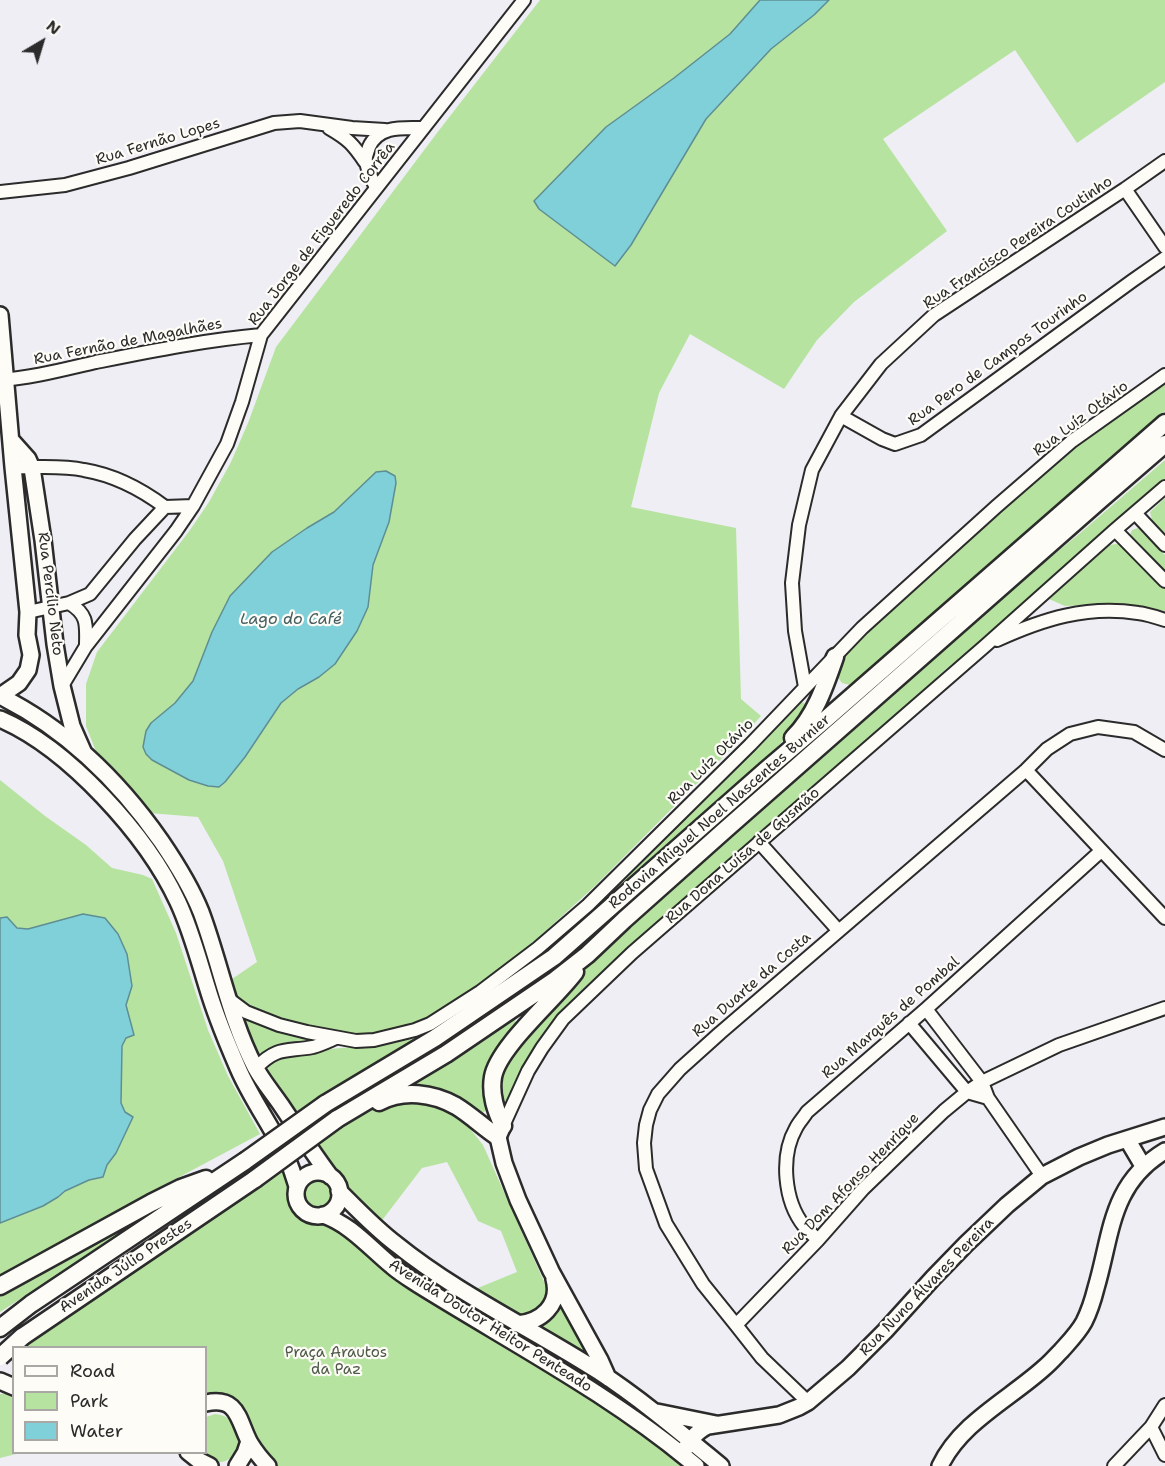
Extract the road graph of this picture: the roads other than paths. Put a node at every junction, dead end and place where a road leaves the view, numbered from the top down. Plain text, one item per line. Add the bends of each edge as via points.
1 (524, 0) edge
2 (323, 124) junction
3 (423, 128) junction
4 (385, 130) junction
5 (1165, 160) edge
6 (365, 162) junction
7 (376, 188) junction
8 (1125, 189) junction
9 (0, 192) edge
10 (1165, 247) edge
11 (1165, 258) edge
12 (0, 315) edge
13 (261, 335) junction
14 (1165, 375) edge
15 (3, 380) edge
16 (841, 416) junction
17 (1165, 423) edge
18 (10, 440) junction
19 (1165, 444) edge
20 (13, 467) junction
21 (32, 468) junction
22 (1165, 487) edge
23 (193, 506) junction
24 (165, 507) junction
25 (1136, 513) junction
26 (1115, 530) junction
27 (1165, 545) edge
28 (1165, 581) edge
29 (69, 603) junction
30 (50, 608) junction
31 (28, 612) junction
32 (1165, 620) edge
33 (86, 646) junction
34 (986, 646) junction
35 (835, 657) junction
36 (63, 686) junction
37 (805, 687) junction
38 (0, 696) edge
39 (0, 718) edge
40 (1165, 750) edge
41 (83, 752) junction
42 (766, 770) junction
43 (1026, 770) junction
44 (133, 804) junction
45 (119, 815) junction
46 (759, 842) junction
47 (1101, 850) junction
48 (1165, 918) edge
49 (838, 930) junction
50 (587, 955) junction
51 (230, 999) junction
52 (1165, 1008) edge
53 (926, 1009) junction
54 (909, 1023) junction
55 (336, 1038) junction
56 (956, 1047) junction
57 (941, 1060) junction
58 (256, 1068) junction
59 (982, 1082) junction
60 (967, 1092) junction
61 (988, 1098) junction
62 (339, 1118) junction
63 (1165, 1127) edge
64 (501, 1132) junction
65 (1127, 1139) junction
66 (1165, 1151) edge
67 (245, 1161) joint
68 (1143, 1166) junction
69 (230, 1171) junction
70 (330, 1176) junction
71 (1042, 1176) junction
72 (255, 1179) joint
73 (297, 1186) junction
74 (339, 1191) junction
75 (323, 1215) junction
76 (818, 1240) junction
77 (551, 1271) junction
78 (0, 1286) edge
79 (517, 1324) junction
80 (2, 1325) edge
81 (736, 1325) junction
82 (12, 1346) edge
83 (12, 1346) edge
84 (0, 1357) edge
85 (608, 1378) junction
86 (599, 1395) junction
87 (808, 1402) junction
88 (207, 1403) edge
89 (1165, 1406) edge
90 (654, 1411) junction
91 (716, 1424) junction
92 (1151, 1427) junction
93 (690, 1440) junction
94 (249, 1441) junction
95 (190, 1454) edge
96 (682, 1454) junction
97 (1165, 1455) edge
98 (210, 1466) edge
99 (237, 1466) edge
100 (268, 1466) edge
101 (696, 1466) edge
102 (721, 1466) edge
103 (940, 1466) edge
104 (1114, 1466) edge

1 - 3 street, Rua Jorge de Figueredo Corrêa
2 - 4 street, Rua Fernão Lopes
2 - 6 street, Rua Fernão Lopes via 346,137
2 - 9 street, Rua Fernão Lopes via 274,123 65,185
3 - 4 street, Rua Fernão Lopes
3 - 7 street, Rua Jorge de Figueredo Corrêa
4 - 6 street via 372,141
5 - 8 street, Rua Francisco Pereira Coutinho
6 - 7 street, Rua Fernão Lopes
7 - 13 street, Rua Jorge de Figueredo Corrêa
8 - 10 street
8 - 16 street, Rua Francisco Pereira Coutinho via 934,315 881,364
11 - 16 street, Rua Pero de Campos Tourinho via 921,435 896,444
12 - 15 main road, Rua Percílio Neto
13 - 15 street, Rua Fernão de Magalhães via 180,345
13 - 23 street, Rua Jorge de Figueredo Corrêa via 227,444
14 - 35 street, Rua Luíz Otávio via 1072,441 862,628
15 - 18 main road, Rua Percílio Neto
16 - 37 street, Rua Francisco Pereira Coutinho via 812,470 799,525 792,583
17 - 42 highway, Rodovia Miguel Noel Nascentes Burnier
18 - 20 main road, Rua Percílio Neto
18 - 21 main road, Rua Percílio Neto
19 - 50 highway, Rodovia Miguel Noel Nascentes Burnier
20 - 21 street
20 - 31 main road, Rua Percílio Neto
21 - 24 street via 84,470 124,482
21 - 30 main road, Rua Percílio Neto
22 - 25 street, Rua Dona Luísa de Gusmão
23 - 24 street
23 - 33 street, Rua Jorge de Figueredo Corrêa
24 - 29 street via 90,594
25 - 26 street, Rua Dona Luísa de Gusmão
25 - 27 street
26 - 28 street
26 - 34 street, Rua Dona Luísa de Gusmão
29 - 30 street
29 - 33 street via 85,618
30 - 31 street
30 - 36 main road, Rua Percílio Neto
31 - 38 main road, Rua Percílio Neto via 28,670 19,683
32 - 34 street via 1137,613 1096,611 1063,615 1025,627
33 - 36 street, Rua Jorge de Figueredo Corrêa
34 - 46 street, Rua Dona Luísa de Gusmão
35 - 37 street, Rua Luíz Otávio
35 - 42 highway via 813,711
36 - 41 main road, Rua Percílio Neto
37 - 55 street, Rua Luíz Otávio via 588,905 506,974 430,1024 374,1040
38 - 41 main road via 50,726
39 - 45 main road via 57,755
40 - 43 street, Rua Duarte da Costa via 1134,732 1098,727 1070,734
41 - 44 main road
42 - 67 highway, Rodovia Miguel Noel Nascentes Burnier, bridge via 554,957 435,1038 325,1104
43 - 47 street
43 - 49 street, Rua Duarte da Costa
44 - 45 main road
44 - 51 main road via 185,879
45 - 73 main road via 150,854 178,902 240,1072 288,1161
46 - 49 street
46 - 64 street, Rua Dona Luísa de Gusmão via 563,1019 528,1071
47 - 48 street
47 - 53 street, Rua Marquês de Pombal
49 - 81 street, Rua Duarte da Costa via 680,1069 658,1094 646,1125 646,1169 666,1224 703,1284
50 - 62 highway, Rodovia Miguel Noel Nascentes Burnier via 446,1054
50 - 64 highway via 567,984 501,1059 493,1076 493,1100
51 - 55 street, Rua Luíz Otávio via 265,1020
51 - 58 main road
52 - 59 street, Rua Dom Afonso Henrique via 1059,1045
53 - 54 street, Rua Marquês de Pombal
53 - 56 street
54 - 57 street
54 - 76 street, Rua Marquês de Pombal via 807,1113 789,1144 785,1164 793,1206 803,1225
55 - 58 street via 316,1046 280,1051
56 - 57 street
56 - 59 street
57 - 60 street
58 - 70 main road
59 - 60 street, Rua Dom Afonso Henrique
59 - 61 street
60 - 61 street
60 - 76 street, Rua Dom Afonso Henrique via 863,1189
61 - 71 street
62 - 64 highway via 395,1095 426,1095 457,1107 483,1127
62 - 72 highway, Rodovia Miguel Noel Nascentes Burnier, bridge
63 - 65 main road, Rua Nuno Álvares Pereira
64 - 77 main road via 504,1163
65 - 68 main road
65 - 71 main road, Rua Nuno Álvares Pereira
66 - 68 main road
67 - 69 highway, Avenida Júlio Prestes
68 - 103 main road via 1117,1207 1084,1322 1046,1367 957,1441
69 - 78 highway via 181,1188
69 - 80 highway, Avenida Júlio Prestes
70 - 73 main road via 321,1172 306,1175
70 - 74 main road
71 - 87 main road, Rua Nuno Álvares Pereira via 966,1244 885,1331
72 - 82 highway, Avenida Júlio Prestes, bridge
73 - 75 main road via 296,1200 304,1211
74 - 75 main road via 338,1203
74 - 79 main road, Avenida Doutor Heitor Penteado via 394,1243
75 - 86 main road, Avenida Doutor Heitor Penteado via 349,1229 419,1285
76 - 81 street, Rua Dom Afonso Henrique
77 - 79 main road via 556,1287 546,1313 529,1323
77 - 85 main road
79 - 85 main road, Avenida Doutor Heitor Penteado
81 - 87 street, Rua Duarte da Costa via 762,1358
83 - 84 highway, Avenida Júlio Prestes, bridge
85 - 86 main road, Avenida Doutor Heitor Penteado
85 - 90 main road
86 - 96 main road, Avenida Doutor Heitor Penteado
87 - 91 main road, Rua Nuno Álvares Pereira via 779,1415
88 - 94 main road via 225,1403 236,1410
89 - 92 street
90 - 91 main road
90 - 93 main road
91 - 93 main road, Rua Nuno Álvares Pereira via 700,1430
92 - 97 street
92 - 104 street
93 - 96 main road
93 - 102 main road
94 - 99 main road
94 - 100 main road
95 - 98 main road
96 - 101 main road

